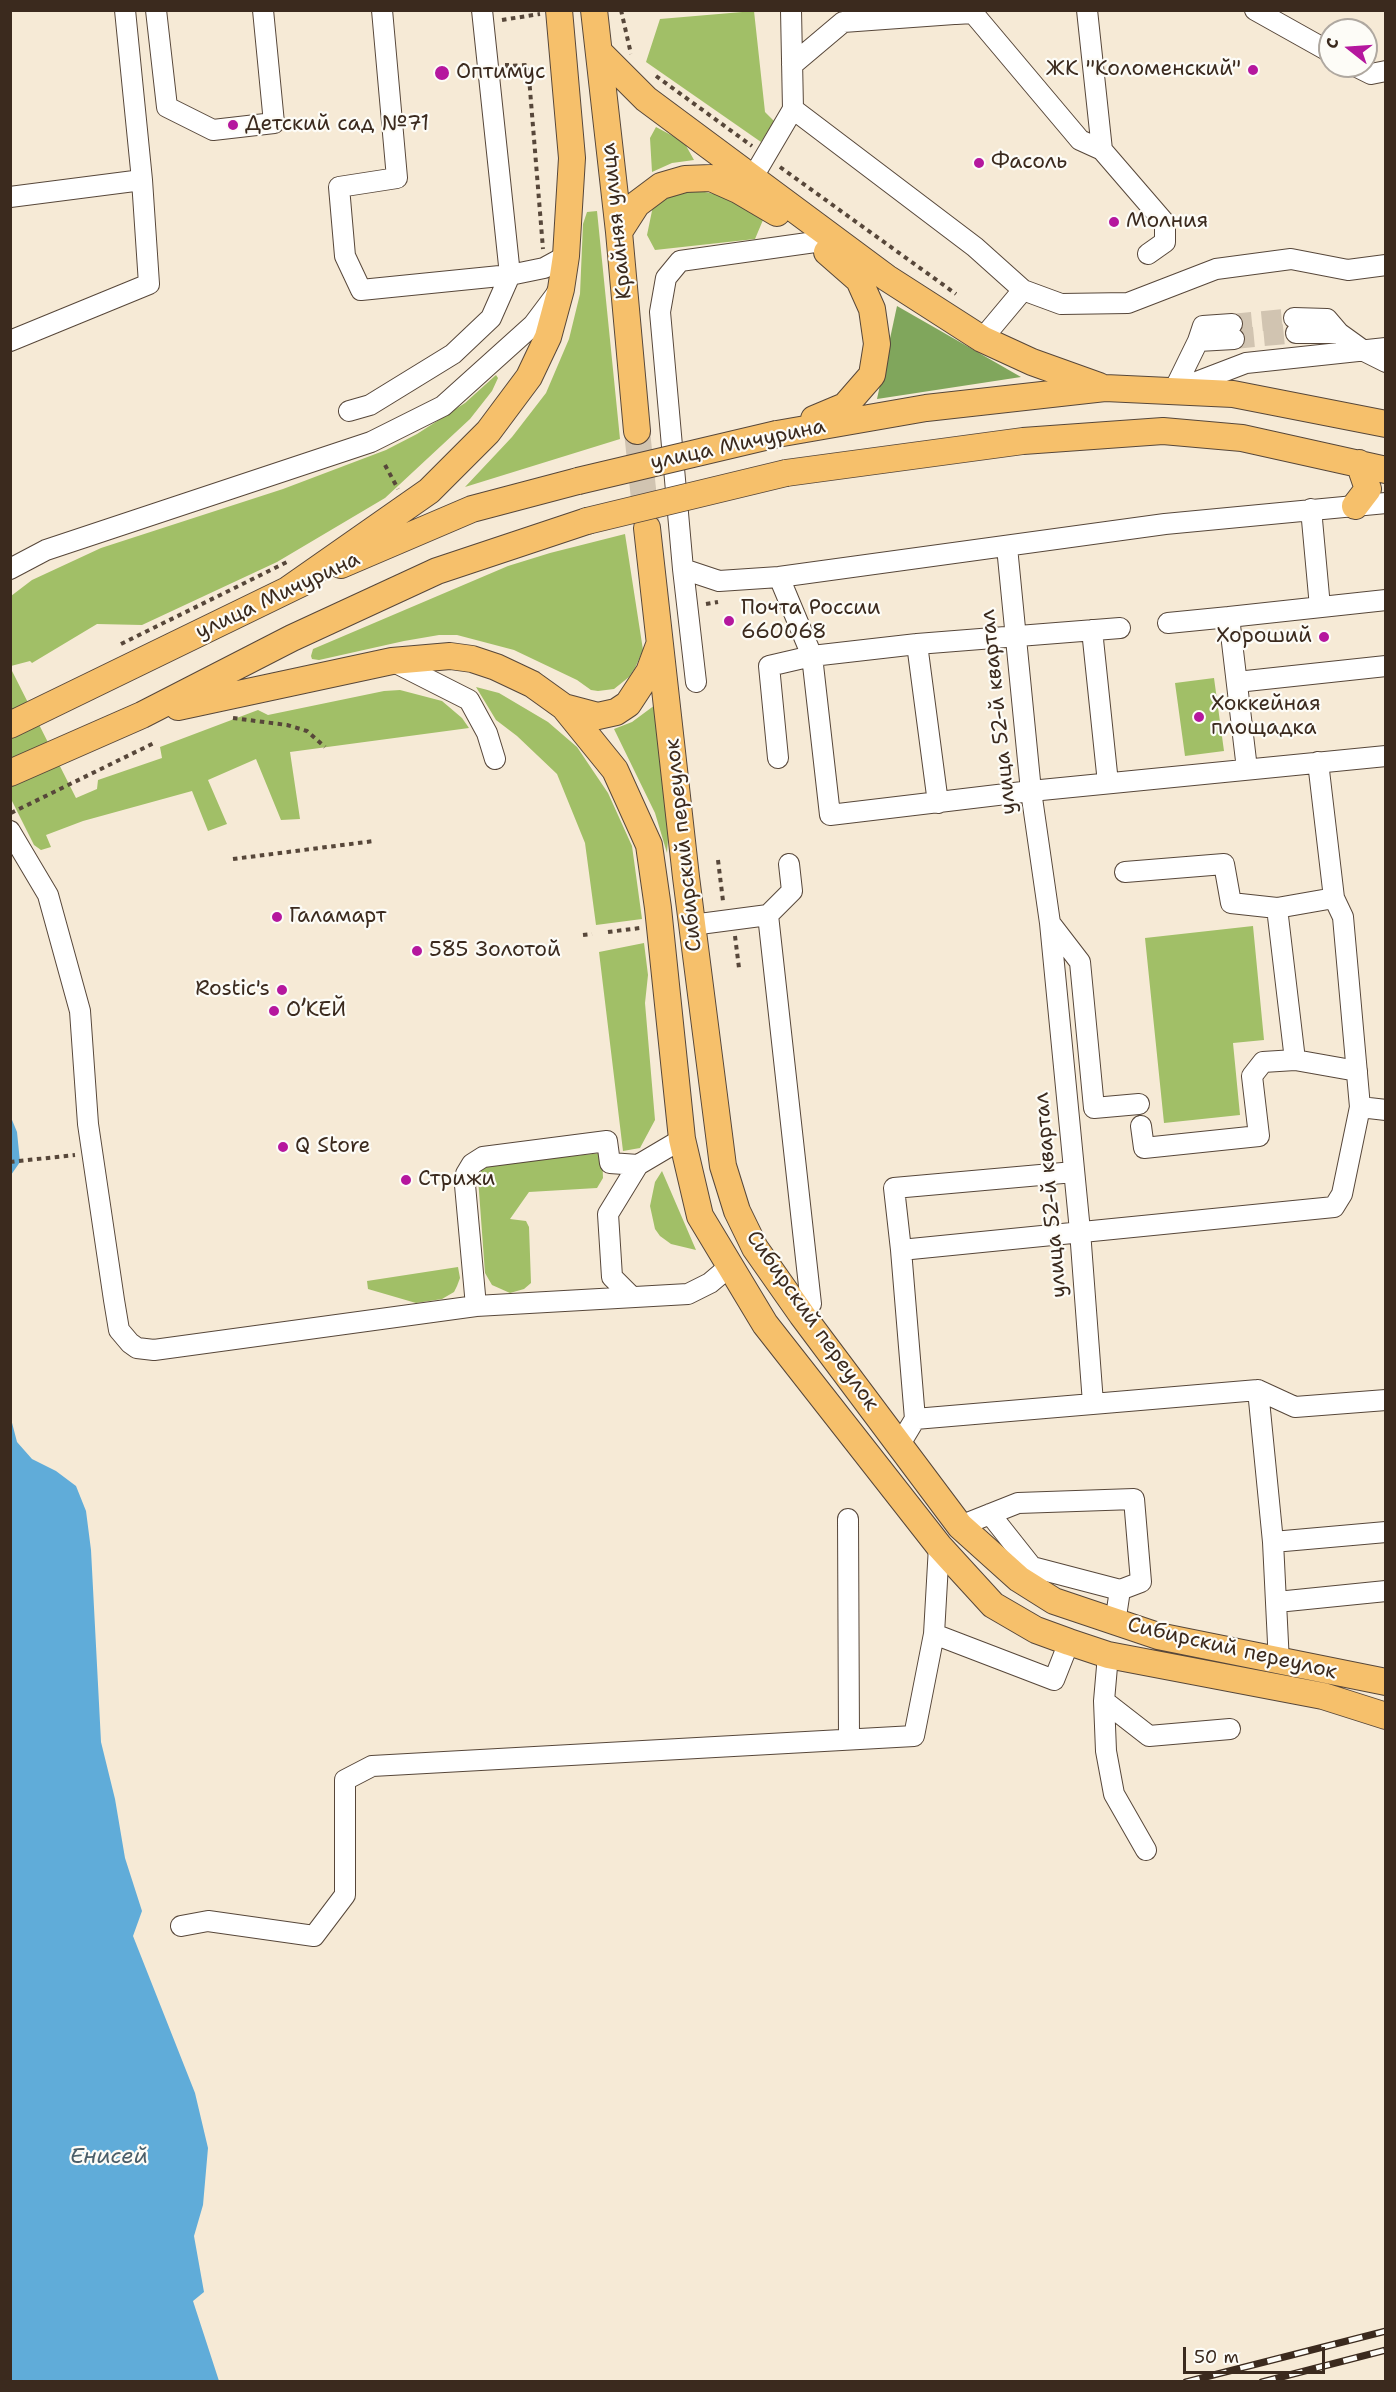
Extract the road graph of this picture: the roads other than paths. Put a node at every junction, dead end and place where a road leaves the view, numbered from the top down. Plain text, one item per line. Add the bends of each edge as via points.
1 (125, 10) edge
2 (156, 10) edge
3 (264, 10) edge
4 (382, 10) edge
5 (482, 10) edge
6 (594, 10) edge
7 (791, 10) edge
8 (1087, 10) edge
9 (1255, 10) edge
10 (550, 12) edge
11 (956, 12) edge
12 (1318, 45) edge
13 (599, 52) junction
14 (792, 65) junction
15 (793, 109) junction
16 (1102, 150) junction
17 (760, 167) junction
18 (142, 180) junction
19 (10, 197) edge
20 (619, 232) junction
21 (815, 242) junction
22 (1148, 254) dead end
23 (566, 256) junction
24 (1386, 265) edge
25 (510, 275) junction
26 (561, 289) junction
27 (1023, 290) junction
28 (1295, 326) tunnel mouth
29 (1233, 332) tunnel mouth
30 (982, 339) junction
31 (10, 340) edge
32 (1386, 348) edge
33 (1364, 351) junction
34 (1386, 362) edge
35 (1105, 388) junction
36 (1174, 390) junction
37 (350, 411) dead end
38 (1386, 424) edge
39 (637, 431) tunnel mouth
40 (777, 434) junction
41 (1359, 463) junction
42 (1386, 470) edge
43 (1386, 503) edge
44 (1355, 506) junction
45 (1311, 509) junction
46 (647, 528) tunnel mouth
47 (1007, 547) junction
48 (10, 568) edge
49 (683, 569) junction
50 (779, 577) junction
51 (289, 589) junction
52 (1386, 600) edge
53 (1320, 607) junction
54 (1229, 617) junction
55 (1168, 623) dead end
56 (1120, 627) dead end
57 (1092, 630) junction
58 (1014, 636) junction
59 (660, 644) junction
60 (916, 644) junction
61 (812, 656) junction
62 (393, 661) junction
63 (1386, 666) edge
64 (696, 682) dead end
65 (1237, 682) junction
66 (564, 707) junction
67 (142, 715) junction
68 (10, 725) edge
69 (1386, 756) edge
70 (778, 758) dead end
71 (495, 759) dead end
72 (1318, 762) junction
73 (1247, 770) junction
74 (10, 773) edge
75 (1108, 783) junction
76 (1030, 791) junction
77 (938, 803) junction
78 (10, 831) edge
79 (789, 864) dead end
80 (1125, 872) dead end
81 (1334, 898) junction
82 (1277, 908) junction
83 (768, 915) junction
84 (1050, 924) junction
85 (692, 925) junction
86 (1294, 1060) junction
87 (1357, 1071) junction
88 (1139, 1104) dead end
89 (1360, 1107) junction
90 (1386, 1110) edge
91 (1141, 1126) dead end
92 (682, 1139) junction
93 (638, 1165) junction
94 (1074, 1172) junction
95 (1080, 1231) junction
96 (755, 1248) junction
97 (901, 1250) junction
98 (729, 1267) junction
99 (632, 1297) junction
100 (476, 1306) junction
101 (802, 1315) junction
102 (1258, 1390) junction
103 (1386, 1400) edge
104 (1093, 1403) junction
105 (915, 1419) junction
106 (900, 1444) junction
107 (990, 1514) junction
108 (848, 1519) dead end
109 (960, 1526) junction
110 (1386, 1532) edge
111 (1273, 1542) junction
112 (939, 1546) junction
113 (1120, 1590) junction
114 (1386, 1591) edge
115 (1277, 1602) junction
116 (1115, 1623) junction
117 (934, 1634) junction
118 (1069, 1642) junction
119 (1108, 1655) junction
120 (1279, 1663) junction
121 (1386, 1683) edge
122 (1104, 1701) junction
123 (1386, 1716) edge
124 (1230, 1729) dead end
125 (849, 1738) junction
126 (1146, 1850) dead end
127 (181, 1926) dead end

1 - 18 street
2 - 3 street via 167,107 213,130 274,123
4 - 25 street via 397,178 339,188 345,256 361,290
5 - 25 street
6 - 13 main road, Крайняя улица
7 - 14 street
8 - 16 street
9 - 12 street
10 - 23 main road, Крайняя улица via 572,158
11 - 14 street via 843,22
11 - 16 street via 974,13 1080,140
13 - 17 main road via 646,99
13 - 20 main road, Крайняя улица
14 - 15 street
15 - 17 street
15 - 27 street via 975,247
16 - 22 street via 1165,223 1165,242
17 - 30 main road via 887,279
18 - 19 street
18 - 31 street via 149,284
20 - 21 main road via 637,204 662,186 685,179 711,178 768,206
20 - 39 main road, Крайняя улица
21 - 40 main road via 859,280 872,309 877,344 872,375 844,406
21 - 49 street via 680,261 666,278 660,312
23 - 25 street via 544,268
23 - 26 main road, Крайняя улица
24 - 27 street via 1348,270 1291,259 1216,269 1128,303 1061,304
25 - 37 street via 491,318 453,354 370,405
26 - 48 street via 533,325 443,406 371,442 46,550
26 - 51 main road, Крайняя улица via 548,337 529,377 488,432 429,491
27 - 30 street
28 - 33 street via 1327,319
29 - 36 street via 1203,326
30 - 35 main road
32 - 33 street
33 - 34 street
33 - 36 street via 1246,363
35 - 36 main road, улица Мичурина
35 - 40 main road, улица Мичурина via 926,408
36 - 38 main road, улица Мичурина via 1233,393
40 - 51 main road, улица Мичурина, bridge via 472,509
41 - 42 main road, улица Мичурина
41 - 44 main road via 1368,489
41 - 67 main road, улица Мичурина, bridge via 1242,438 1163,431 1023,441 786,473 587,521 436,571 292,638
43 - 44 street
44 - 45 street
45 - 47 street via 1165,524
45 - 53 street
46 - 59 main road, Сибирский переулок
47 - 50 street
47 - 58 street, улица 52-й квартал
49 - 50 street via 719,581
49 - 64 street
50 - 61 street
51 - 68 main road, улица Мичурина via 118,659
52 - 53 street
53 - 54 street
54 - 55 street
54 - 65 street
56 - 57 street
57 - 58 street
57 - 75 street
58 - 60 street
58 - 76 street, улица 52-й квартал
59 - 66 main road via 649,672 628,704 616,712 598,716
59 - 85 main road, Сибирский переулок
60 - 61 street
60 - 77 street
61 - 70 street via 769,666
61 - 77 street via 830,815
62 - 66 main road via 450,656 472,659 532,684
62 - 67 main road
62 - 71 street via 469,700 487,733
63 - 65 street
65 - 73 street
66 - 92 main road, Сибирский переулок via 615,770 649,845
67 - 74 main road
69 - 72 street
72 - 73 street
72 - 81 street
73 - 75 street
75 - 76 street
76 - 77 street
76 - 84 street, улица 52-й квартал
78 - 100 street via 48,896 80,1011 88,1124 112,1289 119,1330 129,1343 154,1350
79 - 83 street via 792,891
80 - 82 street via 1224,864 1231,903
81 - 82 street
81 - 87 street via 1343,917
82 - 86 street
83 - 85 street
83 - 101 street via 811,1304
84 - 88 street via 1080,962 1094,1108
84 - 94 street, улица 52-й квартал
85 - 96 main road, Сибирский переулок via 723,1167 737,1211
86 - 87 street
86 - 91 street via 1263,1062 1252,1076 1259,1136 1144,1148
87 - 89 street
89 - 90 street
89 - 95 street via 1342,1194 1334,1208
92 - 93 street
92 - 98 main road, Сибирский переулок via 700,1216
93 - 99 street via 608,1214 612,1277
93 - 100 street via 610,1164 607,1141 483,1157 472,1164 465,1185
94 - 95 street, улица 52-й квартал
94 - 97 street via 894,1188
95 - 97 street
95 - 104 street, улица 52-й квартал
96 - 98 main road
96 - 101 main road, Сибирский переулок
97 - 105 street
98 - 99 street via 688,1294
98 - 112 main road, Сибирский переулок via 765,1324
99 - 100 street
101 - 106 main road, Сибирский переулок
102 - 103 street via 1295,1407
102 - 104 street
102 - 111 street
104 - 105 street
105 - 106 street
106 - 109 main road, Сибирский переулок
107 - 109 street
107 - 113 street via 1032,1567
107 - 113 street via 1018,1503 1134,1499 1141,1582
108 - 125 street
109 - 112 main road
109 - 116 main road, Сибирский переулок via 1028,1585 1054,1601
110 - 111 street
111 - 115 street
112 - 117 street
112 - 118 main road, Сибирский переулок via 993,1605 1036,1630
113 - 116 street
114 - 115 street
115 - 120 street
116 - 119 main road
116 - 120 main road, Сибирский переулок
117 - 118 street via 1054,1680
117 - 125 street via 914,1736
118 - 119 main road, Сибирский переулок
119 - 122 street
119 - 123 main road, Сибирский переулок via 1323,1696
120 - 121 main road, Сибирский переулок
122 - 124 street via 1149,1736
122 - 126 street via 1106,1751 1114,1794
125 - 127 street via 372,1766 345,1780 345,1895 314,1936 208,1921

